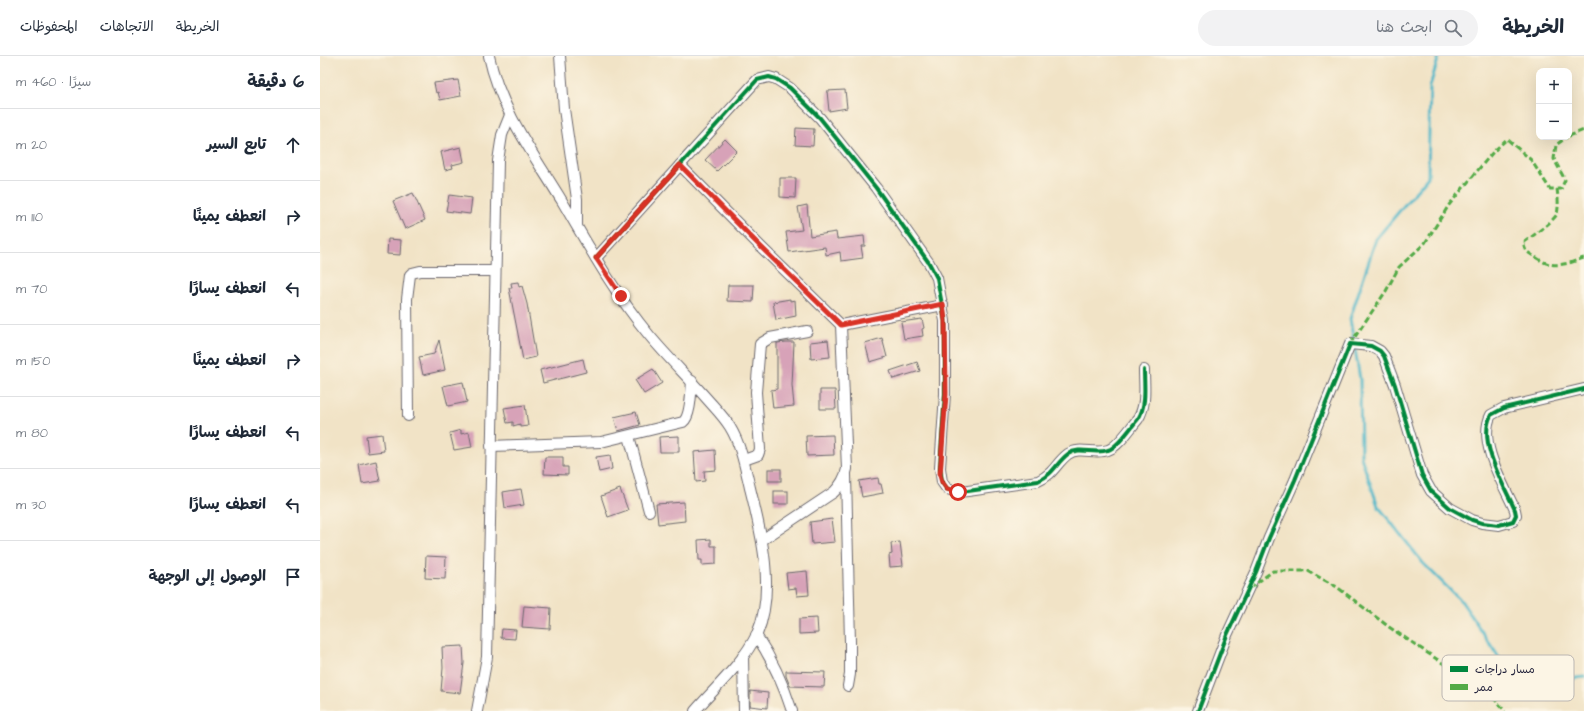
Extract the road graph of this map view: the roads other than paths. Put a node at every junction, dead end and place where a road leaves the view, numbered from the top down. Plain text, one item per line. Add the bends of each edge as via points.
1 (489, 56) edge
2 (560, 56) edge
3 (510, 115) junction
4 (680, 165) junction
5 (577, 226) junction
6 (596, 258) junction
7 (495, 271) junction
8 (943, 304) junction
9 (841, 325) junction
10 (807, 331) dead end
11 (1144, 370) dead end
12 (692, 381) junction
13 (1584, 389) edge
14 (408, 416) dead end
15 (629, 436) junction
16 (491, 446) junction
17 (744, 460) junction
18 (846, 475) junction
19 (649, 511) dead end
20 (762, 540) junction
21 (756, 635) junction
22 (743, 656) junction
23 (848, 686) dead end
24 (477, 711) edge
25 (695, 711) edge
26 (744, 711) edge
27 (792, 711) edge
28 (1198, 711) edge

1 - 3 street via 494,78
2 - 5 street via 564,109 577,199
3 - 5 street
3 - 7 street via 502,135 498,161
4 - 6 street
4 - 8 street via 757,80 769,77 776,79 790,88 820,118 876,188 933,270
4 - 9 street
5 - 6 street
6 - 12 street via 634,316
7 - 14 street via 420,271 412,272 410,275 407,299
7 - 16 street
8 - 9 street
8 - 11 street via 946,394 940,475 944,486 952,491 1038,481 1047,476 1070,453 1102,452 1112,448 1142,414
9 - 18 street
10 - 17 street via 770,338 760,344 756,392 760,449 758,455
12 - 15 street via 685,421
12 - 17 street via 730,427
13 - 28 street via 1504,408 1491,415 1488,423 1489,450 1516,515 1513,521 1504,525 1482,523 1450,508 1428,486 1422,476 1395,384 1384,356 1370,346 1350,344 1295,480 1227,635
15 - 16 street via 589,444
15 - 19 street
16 - 24 street via 487,657
17 - 20 street
18 - 20 street via 834,492
18 - 23 street via 850,614
20 - 21 street via 766,594
21 - 22 street
21 - 27 street via 780,677
22 - 25 street
22 - 26 street

